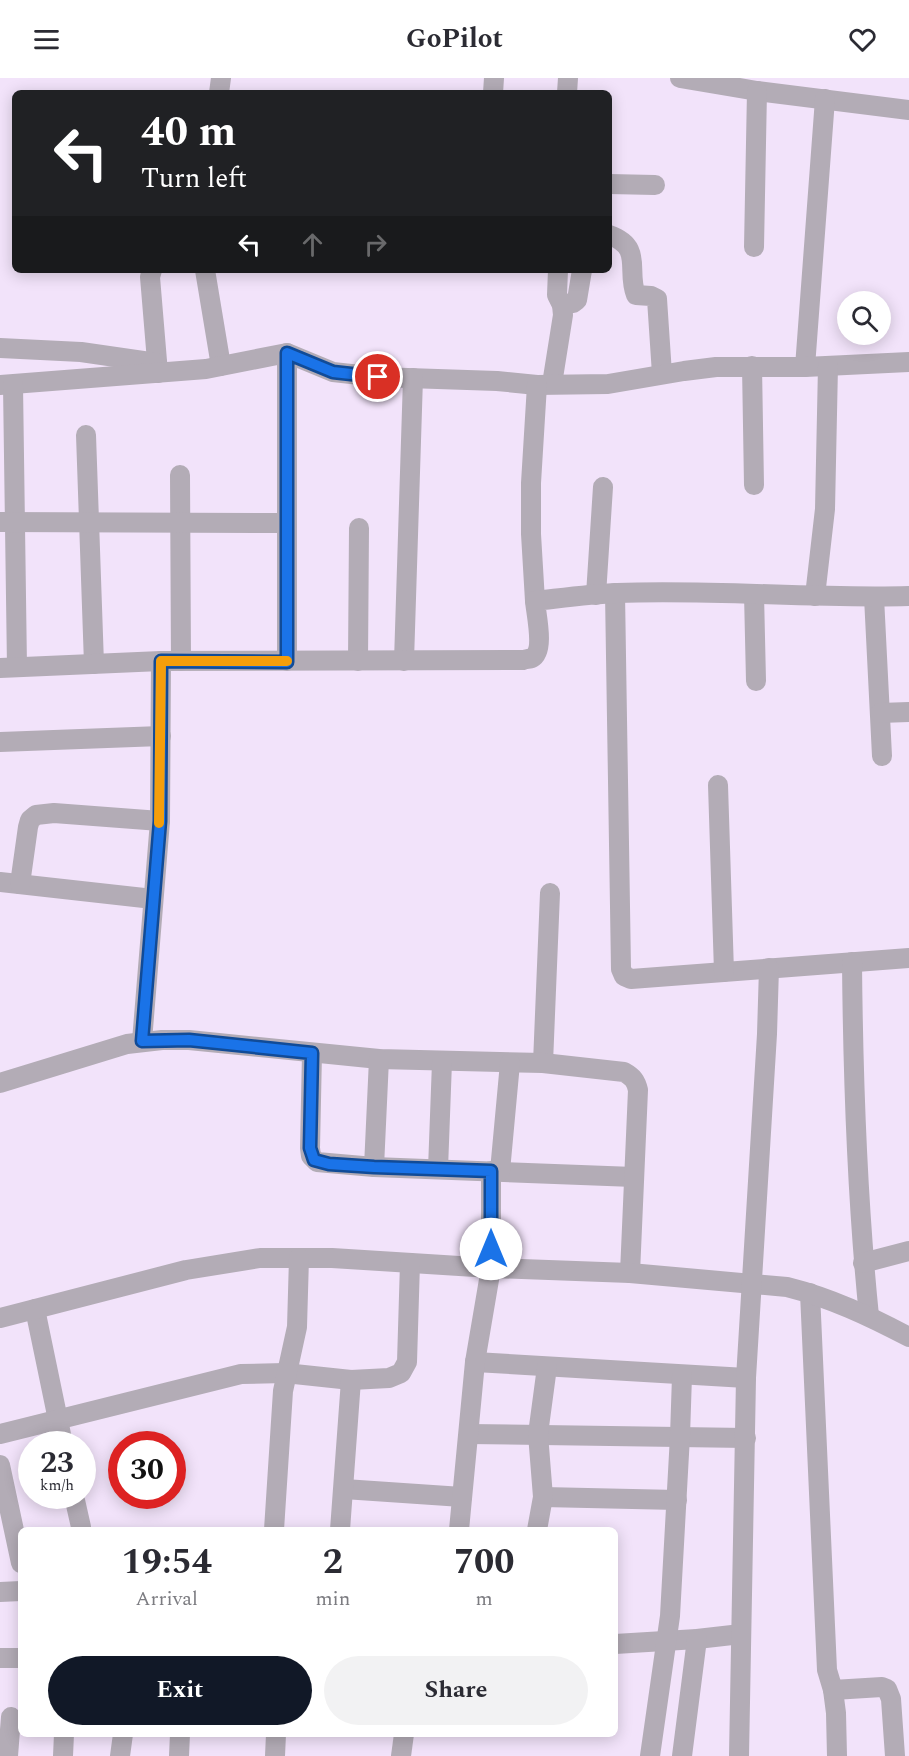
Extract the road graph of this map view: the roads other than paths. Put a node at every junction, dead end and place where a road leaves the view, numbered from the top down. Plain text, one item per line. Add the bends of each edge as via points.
1 (680, 78) edge
2 (757, 91) junction
3 (825, 99) junction
4 (909, 110) edge
5 (612, 184) edge
6 (655, 185) dead end
7 (612, 236) edge
8 (754, 247) dead end
9 (151, 273) edge
10 (206, 273) edge
11 (558, 273) edge
12 (582, 273) edge
13 (562, 305) junction
14 (0, 348) edge
15 (287, 353) junction
16 (909, 362) edge
17 (221, 366) junction
18 (752, 366) junction
19 (828, 366) junction
20 (157, 368) junction
21 (805, 368) junction
22 (662, 374) junction
23 (413, 378) junction
24 (544, 384) junction
25 (7, 385) edge
26 (86, 435) dead end
27 (180, 475) dead end
28 (754, 484) dead end
29 (603, 487) dead end
30 (8, 522) edge
31 (180, 522) junction
32 (89, 523) junction
33 (287, 523) junction
34 (359, 528) dead end
35 (605, 594) junction
36 (754, 594) junction
37 (815, 596) junction
38 (909, 596) edge
39 (874, 597) junction
40 (535, 601) junction
41 (171, 661) junction
42 (358, 661) junction
43 (404, 661) junction
44 (287, 662) junction
45 (94, 664) junction
46 (9, 667) edge
47 (756, 681) dead end
48 (880, 712) junction
49 (909, 712) edge
50 (161, 736) junction
51 (0, 742) edge
52 (882, 756) dead end
53 (718, 785) dead end
54 (160, 821) junction
55 (0, 882) edge
56 (20, 884) junction
57 (550, 893) dead end
58 (153, 899) junction
59 (909, 958) edge
60 (852, 962) junction
61 (769, 968) junction
62 (724, 972) junction
63 (142, 1041) junction
64 (312, 1053) junction
65 (379, 1059) junction
66 (442, 1062) junction
67 (510, 1063) junction
68 (543, 1064) junction
69 (0, 1083) edge
70 (374, 1167) junction
71 (438, 1169) junction
72 (496, 1171) junction
73 (634, 1178) junction
74 (909, 1251) edge
75 (299, 1258) junction
76 (410, 1263) junction
77 (863, 1263) junction
78 (491, 1268) junction
79 (630, 1273) junction
80 (752, 1283) junction
81 (810, 1293) junction
82 (35, 1309) junction
83 (869, 1316) junction
84 (0, 1318) edge
85 (909, 1337) edge
86 (475, 1362) junction
87 (547, 1367) junction
88 (285, 1373) junction
89 (682, 1376) junction
90 (746, 1378) junction
91 (351, 1380) junction
92 (57, 1419) junction
93 (60, 1431) edge
94 (0, 1434) edge
95 (469, 1434) junction
96 (538, 1434) junction
97 (680, 1436) junction
98 (746, 1438) junction
99 (0, 1465) edge
100 (344, 1489) junction
101 (462, 1497) junction
102 (543, 1497) junction
103 (677, 1500) junction
104 (77, 1509) edge
105 (81, 1527) dead end
106 (274, 1527) edge
107 (340, 1527) edge
108 (459, 1527) edge
109 (538, 1527) edge
110 (18, 1549) edge
111 (18, 1591) edge
112 (0, 1592) edge
113 (741, 1634) junction
114 (668, 1639) junction
115 (698, 1639) junction
116 (618, 1644) edge
117 (0, 1658) edge
118 (18, 1658) edge
119 (833, 1690) junction
120 (11, 1717) edge
121 (64, 1737) edge
122 (123, 1737) edge
123 (180, 1737) edge
124 (276, 1737) edge
125 (404, 1737) edge
126 (9, 1756) edge
127 (63, 1756) edge
128 (120, 1756) edge
129 (179, 1756) edge
130 (275, 1756) edge
131 (401, 1756) edge
132 (650, 1756) edge
133 (682, 1756) edge
134 (739, 1756) edge
135 (837, 1756) edge
136 (895, 1756) edge

1 - 2 street
2 - 3 street
2 - 8 street
3 - 4 street
3 - 21 street
5 - 6 street
7 - 22 street via 627,245 636,295 657,299
9 - 20 street
10 - 17 street
11 - 13 street via 557,295
12 - 13 street via 577,300
13 - 24 street via 562,325
14 - 20 street via 81,352
15 - 17 street
15 - 23 street via 333,372
15 - 33 street
16 - 19 street
17 - 20 street
18 - 21 street
18 - 22 street
18 - 28 street
19 - 21 street
19 - 37 street via 825,509
20 - 25 street
22 - 24 street via 608,384
23 - 24 street
23 - 43 street
24 - 40 street via 531,483
25 - 30 street
26 - 32 street
27 - 31 street
29 - 35 street
30 - 32 street
30 - 46 street
31 - 32 street
31 - 33 street
31 - 41 street
32 - 45 street
33 - 44 street
34 - 42 street
35 - 36 street
35 - 40 street
35 - 62 street via 621,969 631,979
36 - 37 street
36 - 47 street
37 - 39 street
38 - 39 street
39 - 48 street
40 - 43 street via 540,644 532,658
41 - 44 street
41 - 45 street
41 - 50 street
42 - 43 street
42 - 44 street
45 - 46 street
48 - 49 street
48 - 52 street
50 - 51 street
50 - 54 street
53 - 62 street
54 - 56 street via 36,814 28,827
54 - 58 street
55 - 56 street
56 - 58 street
57 - 68 street
58 - 63 street
59 - 60 street
60 - 61 street
60 - 77 street via 854,1099
61 - 62 street
61 - 80 street
63 - 64 street via 189,1040
63 - 69 street
64 - 65 street
64 - 70 street via 311,1156 322,1163
65 - 66 street
65 - 70 street
66 - 67 street
66 - 71 street
67 - 68 street
67 - 72 street
68 - 73 street via 632,1076 638,1090
70 - 71 street
71 - 72 street
72 - 73 street
72 - 78 street
73 - 79 street
74 - 77 street
75 - 76 street
75 - 82 street via 260,1258 186,1270
75 - 88 street via 297,1327
76 - 78 street
76 - 91 street via 405,1369 389,1378
77 - 83 street
78 - 79 street
78 - 86 street
79 - 80 street
80 - 81 street
80 - 90 street
81 - 83 street
81 - 119 street via 827,1670
82 - 84 street
82 - 92 street
83 - 85 street
86 - 87 street
86 - 95 street
87 - 89 street
87 - 96 street
88 - 91 street
88 - 92 street via 241,1374
88 - 106 street
89 - 90 street
89 - 97 street
90 - 98 street
91 - 100 street
92 - 93 street
92 - 94 street
95 - 96 street
95 - 101 street
96 - 97 street
96 - 102 street
97 - 98 street
97 - 103 street
98 - 113 street
99 - 110 street
100 - 101 street
100 - 107 street
101 - 108 street
102 - 103 street
102 - 109 street
103 - 114 street
104 - 105 street
111 - 112 street
113 - 115 street
113 - 134 street
114 - 115 street
114 - 116 street
114 - 132 street
115 - 133 street
117 - 118 street
119 - 135 street
119 - 136 street via 887,1689
120 - 126 street
121 - 127 street
122 - 128 street
123 - 129 street
124 - 130 street
125 - 131 street

